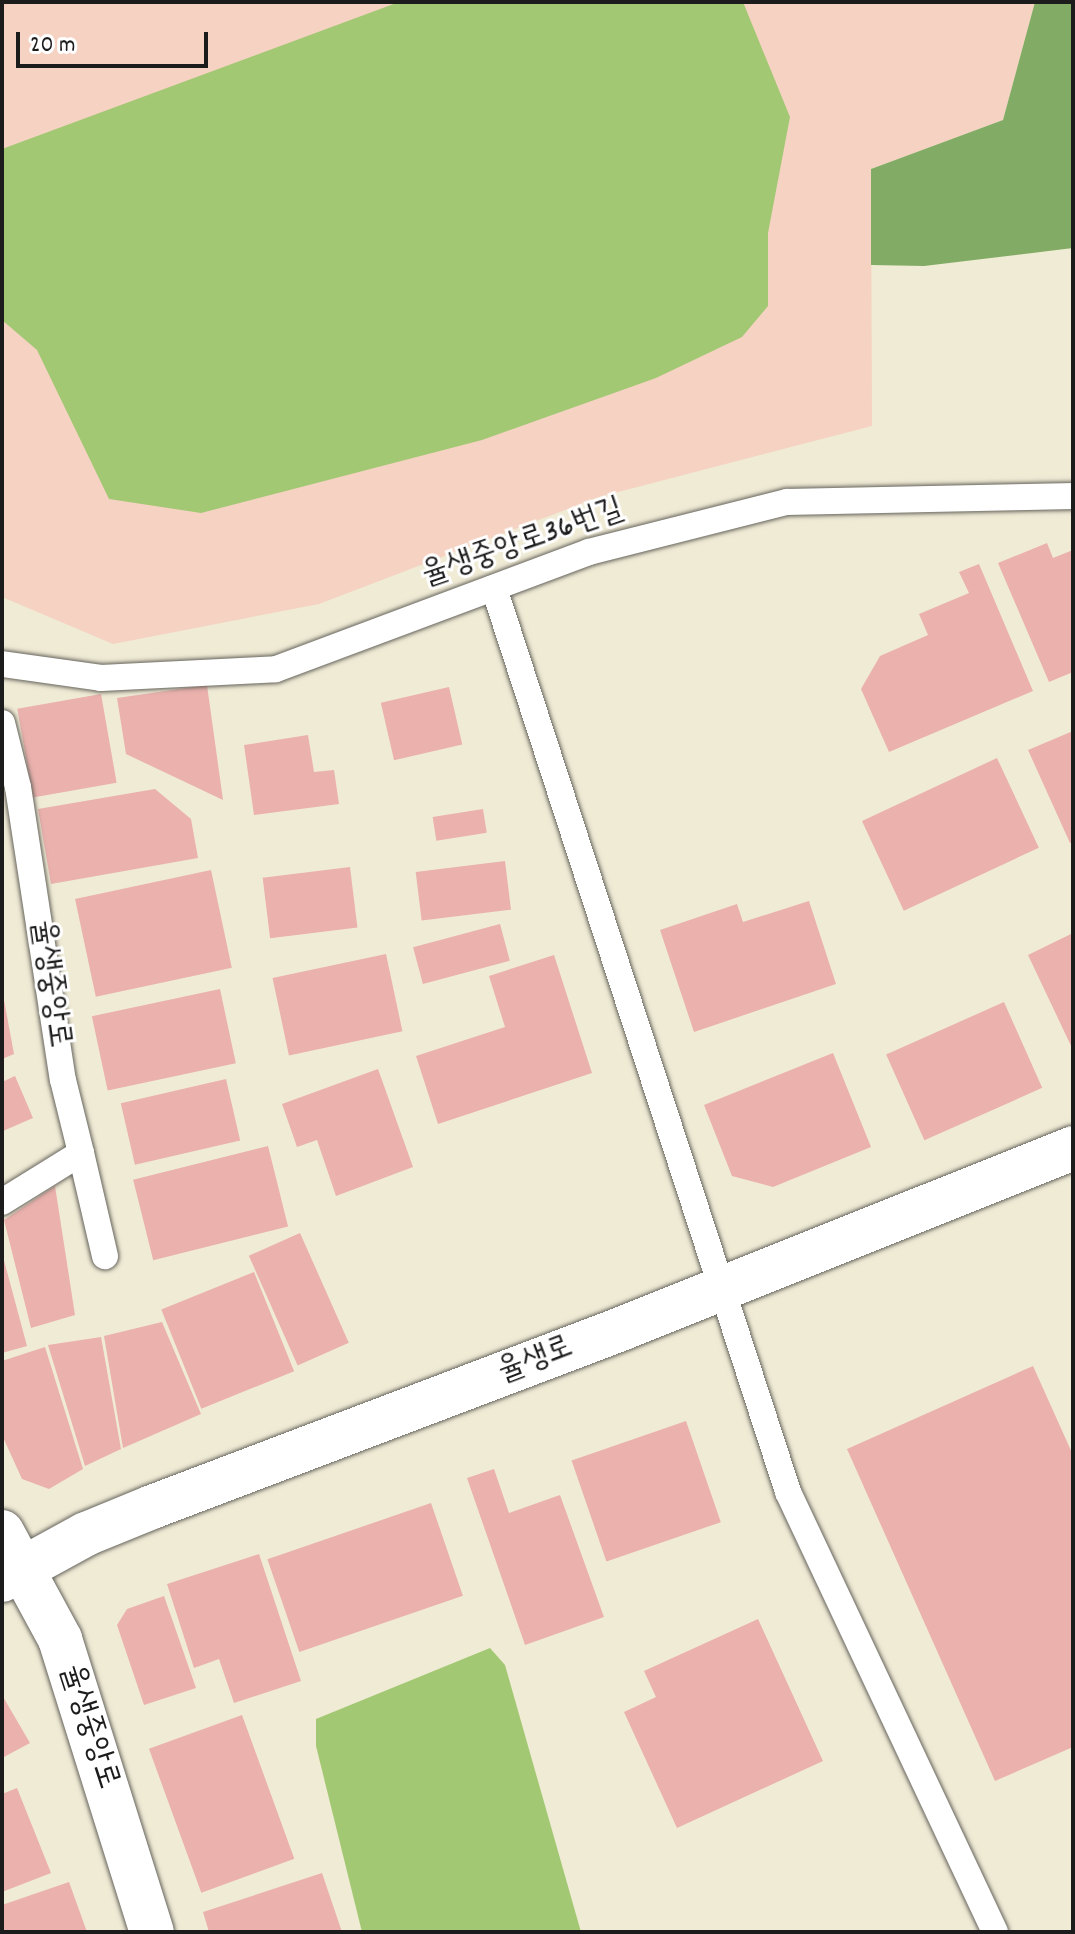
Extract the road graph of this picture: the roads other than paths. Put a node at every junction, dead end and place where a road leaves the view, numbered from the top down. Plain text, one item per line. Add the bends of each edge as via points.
1 (1073, 496) edge
2 (494, 588) junction
3 (2, 664) edge
4 (2, 723) edge
5 (1073, 1148) edge
6 (81, 1153) junction
7 (2, 1202) edge
8 (105, 1256) dead end
9 (722, 1289) junction
10 (8, 1560) edge
11 (152, 1932) edge
12 (995, 1932) edge

1 - 2 lane, 율생중앙로36번길 via 787,502 589,552
2 - 3 lane, 율생중앙로36번길 via 276,669 101,678
2 - 9 lane
4 - 6 lane, 율생중앙로 via 21,801 63,1080
5 - 9 street, 율생로
6 - 7 lane
6 - 8 lane, 율생중앙로
9 - 10 street, 율생로
9 - 12 lane via 788,1492
10 - 11 street, 율생중앙로 via 60,1639

